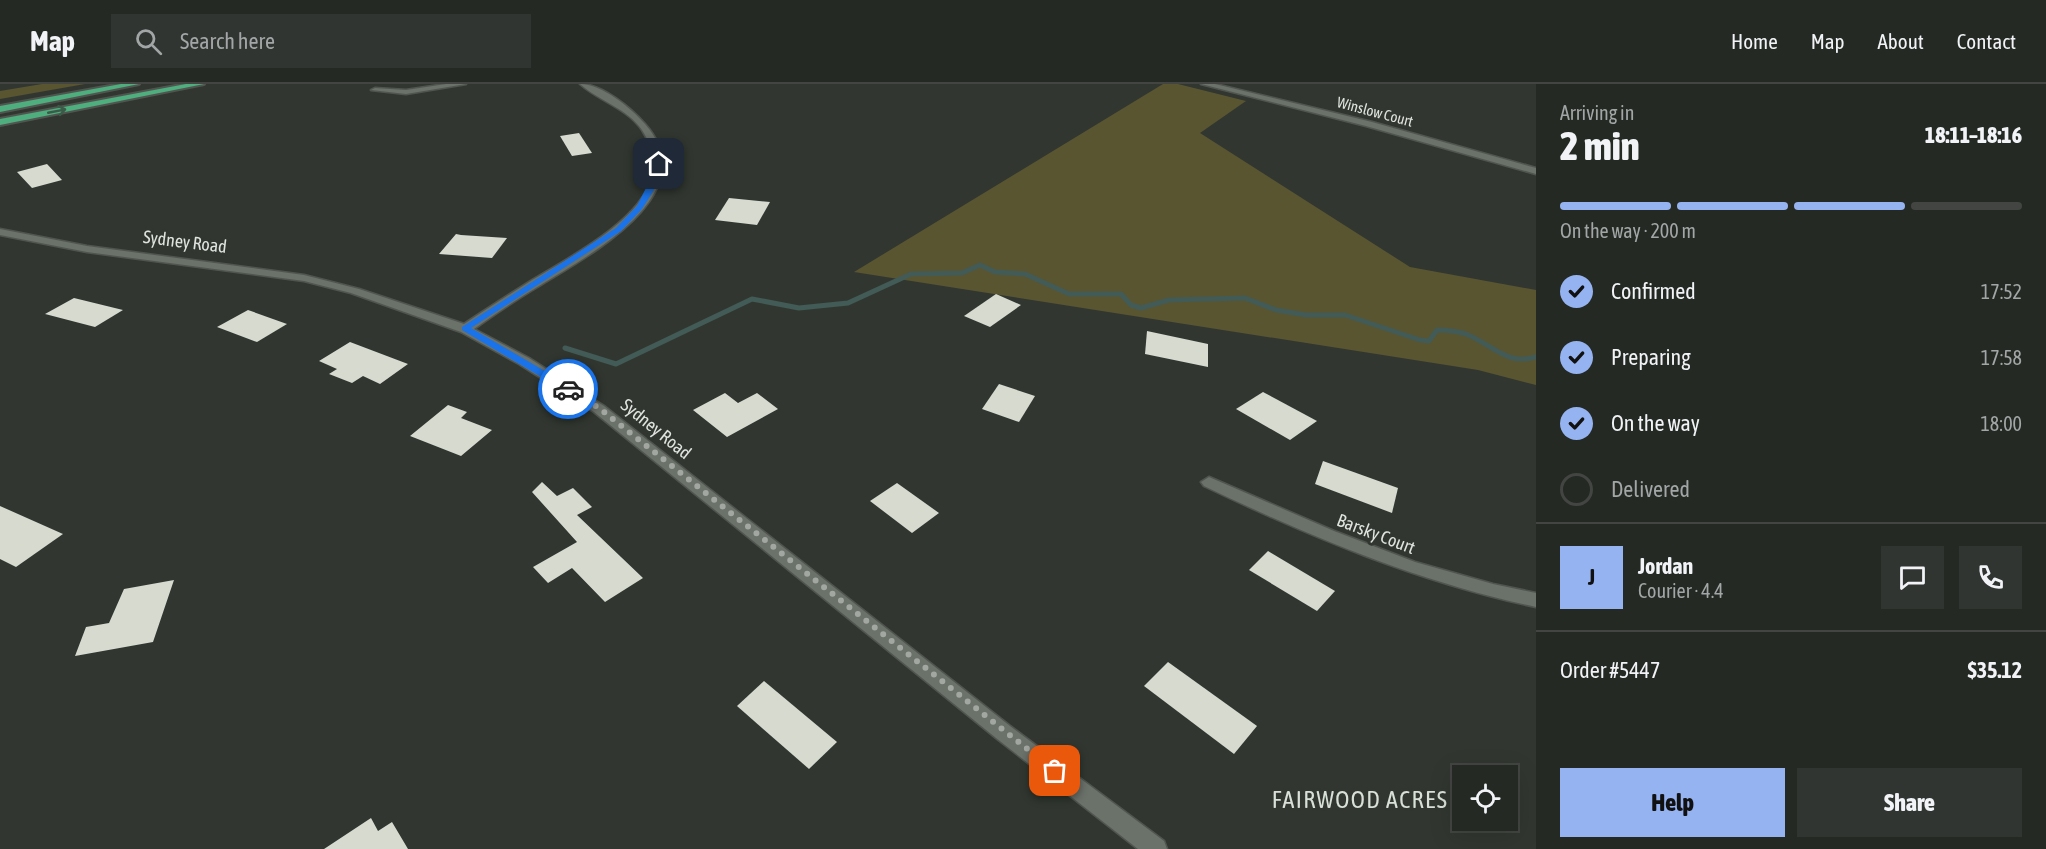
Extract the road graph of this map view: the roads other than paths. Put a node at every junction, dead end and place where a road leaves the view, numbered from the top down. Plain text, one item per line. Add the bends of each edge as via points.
1 (135, 84) edge
2 (200, 84) edge
3 (462, 84) edge
4 (584, 84) edge
5 (1205, 84) edge
6 (375, 90) dead end
7 (0, 109) edge
8 (0, 123) edge
9 (1536, 171) edge
10 (0, 232) edge
11 (465, 328) junction
12 (1209, 482) dead end
13 (1536, 600) edge
14 (1156, 849) edge

1 - 7 highway
8 -> 2 highway
3 - 6 street via 406,92
4 - 11 street via 636,118 653,140 659,164 651,190 619,230
5 - 9 street, Winslow Court via 1369,124
10 - 11 street, Sydney Road via 87,249 304,278
11 - 14 street, Sydney Road via 599,408 1003,732
12 - 13 street, Barsky Court via 1305,528 1398,564

